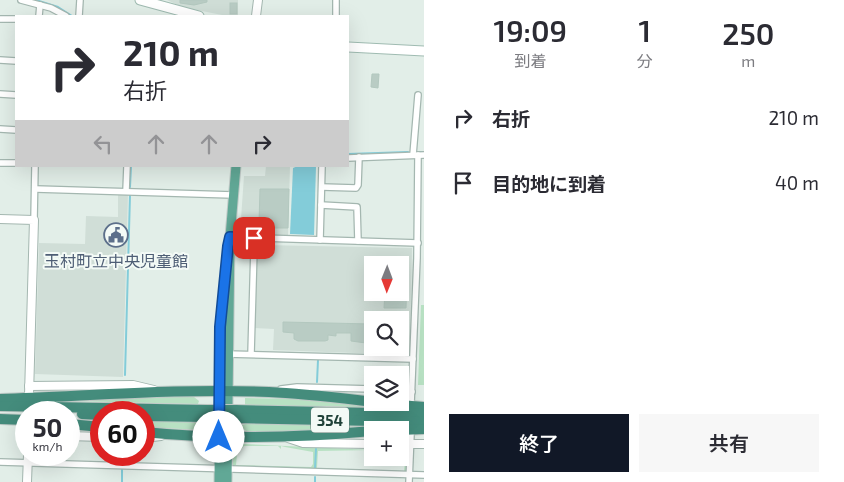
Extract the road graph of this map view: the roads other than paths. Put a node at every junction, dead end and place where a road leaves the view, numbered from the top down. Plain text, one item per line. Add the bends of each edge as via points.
1 (21, 0) edge
2 (80, 0) edge
3 (140, 0) edge
4 (258, 0) edge
5 (336, 0) edge
6 (162, 3) edge
7 (40, 5) junction
8 (40, 15) edge
9 (64, 15) edge
10 (79, 15) edge
11 (196, 15) edge
12 (256, 15) edge
13 (336, 15) edge
14 (0, 19) edge
15 (15, 20) edge
16 (349, 47) edge
17 (424, 51) edge
18 (0, 60) edge
19 (15, 61) edge
20 (0, 94) edge
21 (15, 95) edge
22 (418, 95) dead end
23 (0, 129) edge
24 (15, 130) edge
25 (419, 155) edge
26 (359, 157) junction
27 (349, 158) edge
28 (0, 162) edge
29 (15, 163) edge
30 (35, 167) edge
31 (127, 167) edge
32 (236, 167) edge
33 (322, 167) edge
34 (322, 187) junction
35 (36, 189) junction
36 (126, 191) junction
37 (233, 194) junction
38 (321, 205) junction
39 (0, 219) edge
40 (34, 220) junction
41 (230, 237) junction
42 (320, 240) junction
43 (358, 241) junction
44 (418, 243) junction
45 (254, 248) dead end
46 (421, 258) edge
47 (416, 289) junction
48 (424, 290) edge
49 (223, 354) junction
50 (251, 354) junction
51 (412, 359) junction
52 (29, 386) junction
53 (364, 390) edge
54 (157, 391) junction
55 (226, 392) junction
56 (272, 392) junction
57 (409, 392) edge
58 (412, 392) junction
59 (29, 395) dead end
60 (0, 398) edge
61 (411, 404) dead end
62 (0, 406) edge
63 (424, 408) edge
64 (0, 412) edge
65 (15, 413) edge
66 (207, 414) junction
67 (235, 414) junction
68 (424, 414) edge
69 (155, 416) edge
70 (0, 419) edge
71 (15, 420) edge
72 (424, 422) edge
73 (424, 429) edge
74 (409, 430) edge
75 (364, 432) edge
76 (155, 433) edge
77 (168, 434) junction
78 (411, 434) dead end
79 (220, 435) junction
80 (155, 436) edge
81 (286, 437) junction
82 (364, 444) edge
83 (410, 444) junction
84 (424, 444) edge
85 (15, 460) edge
86 (0, 462) edge
87 (80, 462) edge
88 (28, 466) edge
89 (224, 469) junction
90 (409, 474) junction
91 (424, 475) edge
92 (27, 482) edge
93 (219, 482) edge
94 (226, 482) edge
95 (409, 482) edge

1 - 7 street
2 - 10 street
3 - 6 main road
4 - 12 street
5 - 13 street
6 - 11 main road
7 - 8 street
7 - 9 street
14 - 15 street
16 - 17 main road
18 - 19 street
20 - 21 street
22 - 25 street
23 - 24 street
25 - 26 street
25 - 44 street
26 - 27 street
26 - 34 street via 356,188
28 - 29 street
30 - 35 street
31 - 36 street
32 - 37 main road
33 - 34 street
34 - 38 street
35 - 36 street
35 - 40 street
36 - 37 street
37 - 41 main road
38 - 42 street
38 - 43 street via 357,207
39 - 40 street
40 - 52 street
41 - 42 street
41 - 49 main road
41 - 49 main road via 222,294
42 - 43 street
43 - 44 street
44 - 46 street
45 - 50 street
46 - 47 street
47 - 48 street
47 - 51 street
49 - 50 street
49 - 55 main road
50 - 51 street
51 - 58 street
52 - 54 street via 133,385
52 - 59 street
53 - 56 street via 296,387
54 - 55 highway, 354
54 - 60 highway, 354
55 - 56 highway, 354
55 - 79 main road
56 - 63 highway, 354
57 - 58 street
58 - 61 street
62 - 66 highway, 354
64 - 65 highway
66 - 67 highway, 354, bridge
66 - 69 highway, 354
67 - 68 highway, 354
67 - 72 highway, 354
70 - 71 highway
73 - 74 highway
75 - 81 highway, 354
76 - 77 highway, 354
77 - 79 highway, 354
77 - 80 street
78 - 83 street
79 - 81 highway, 354
79 - 89 main road
81 - 82 street via 303,443
83 - 84 street
83 - 90 street
85 - 86 street
87 - 89 street
88 - 92 street
89 - 90 street
89 - 93 main road
89 - 94 main road
90 - 91 street
90 - 95 street

